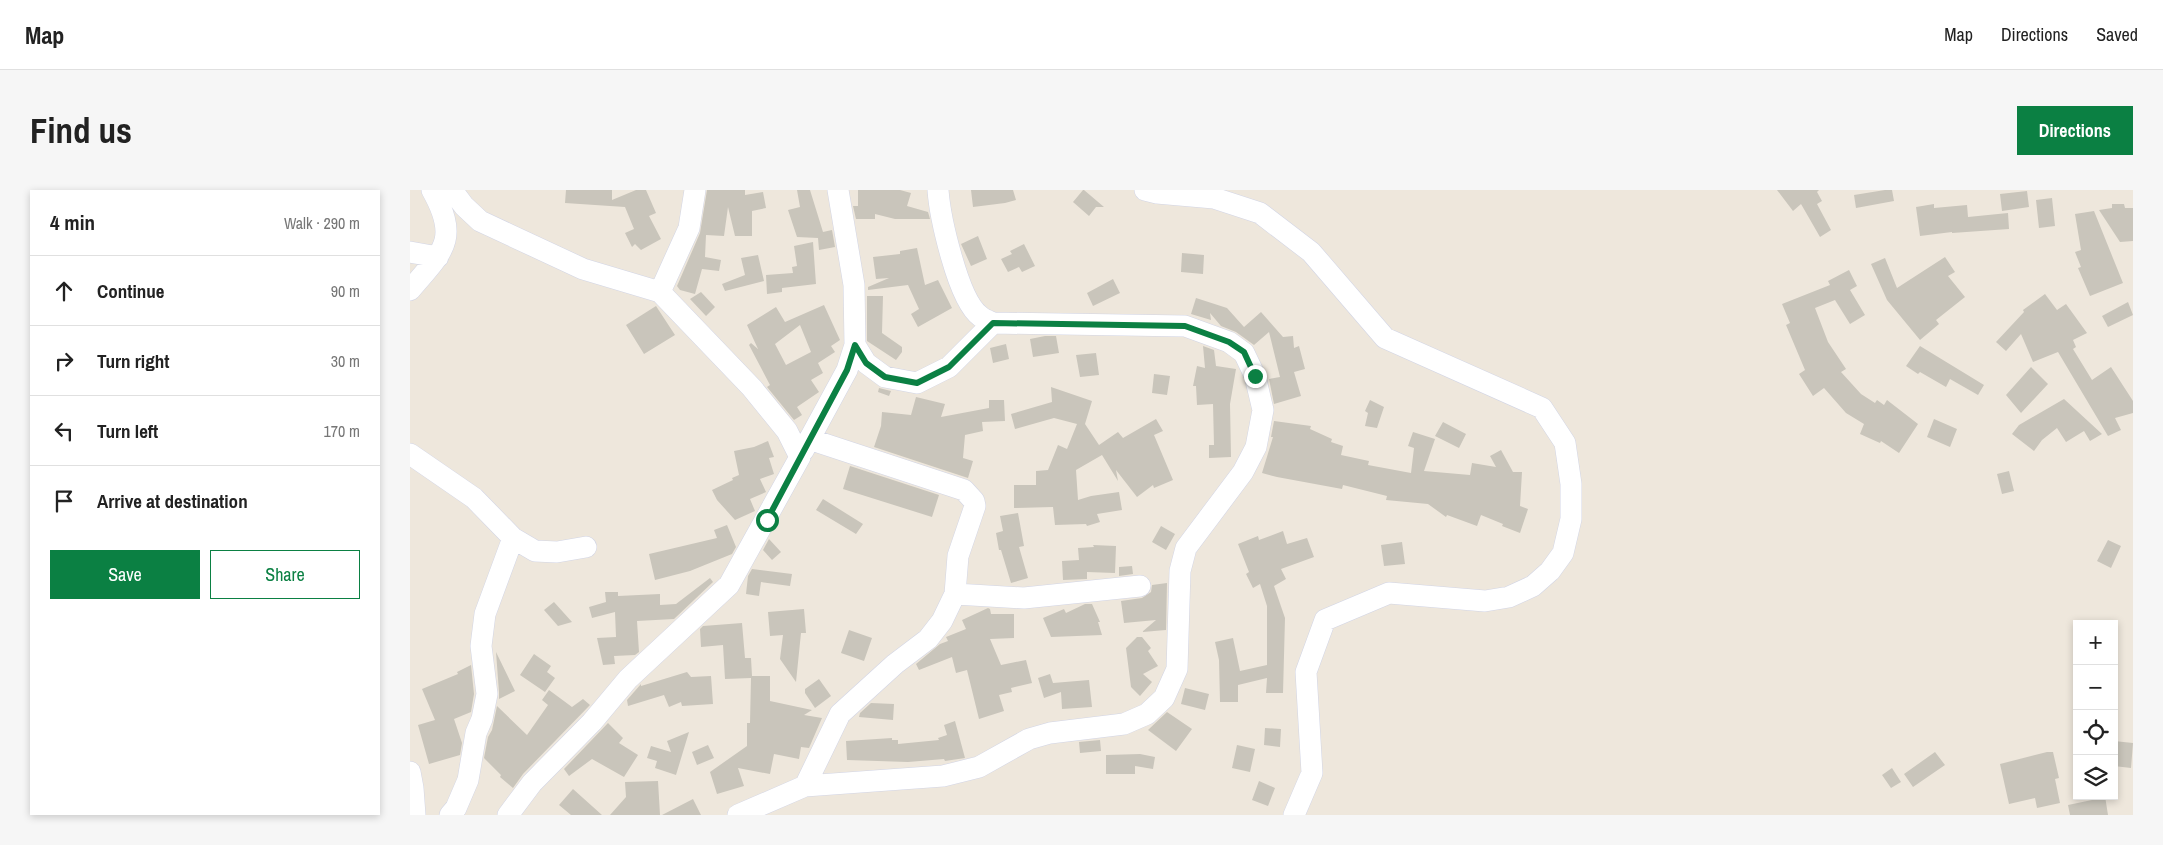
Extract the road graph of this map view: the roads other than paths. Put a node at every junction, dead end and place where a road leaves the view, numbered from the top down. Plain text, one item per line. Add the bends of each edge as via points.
1 (432, 190) edge
2 (452, 190) edge
3 (695, 190) edge
4 (838, 190) edge
5 (938, 190) edge
6 (1145, 190) edge
7 (410, 252) edge
8 (438, 257) junction
9 (410, 290) edge
10 (660, 292) junction
11 (993, 323) junction
12 (855, 345) junction
13 (804, 448) junction
14 (410, 454) edge
15 (513, 538) junction
16 (586, 547) dead end
17 (1140, 586) dead end
18 (956, 594) junction
19 (410, 772) edge
20 (805, 786) junction
21 (415, 815) edge
22 (450, 815) edge
23 (508, 815) edge
24 (738, 815) edge
25 (1294, 815) edge

1 - 8 street via 443,210 448,230 446,244
2 - 10 street via 480,221 583,269
3 - 10 street via 689,228
4 - 12 street via 854,285
5 - 11 street via 954,266 967,300 979,316
6 - 25 street via 1214,198 1260,214 1311,252 1385,338 1542,408 1565,444 1571,484 1571,519 1563,553 1533,586 1510,596 1485,601 1389,593 1325,620 1306,672 1312,773
7 - 8 street
8 - 9 street
10 - 13 street
11 - 12 street via 949,367 917,383 885,377 866,363
11 - 20 street via 1185,326 1229,342 1244,352 1255,376 1263,410 1256,446 1243,472 1186,548 1180,571 1177,669 1164,698 1147,714 1124,724 1050,733 1029,739 978,767 943,776
12 - 13 street via 847,370
13 - 18 street via 970,494 975,506 958,556
13 - 23 street via 729,585 628,679 592,722 532,783
14 - 15 street via 474,498
15 - 16 street via 535,551 557,552
15 - 22 street via 484,614 481,646 487,694 468,780
17 - 18 street via 1024,598
18 - 20 street via 928,639 840,714
19 - 21 street
20 - 24 street

